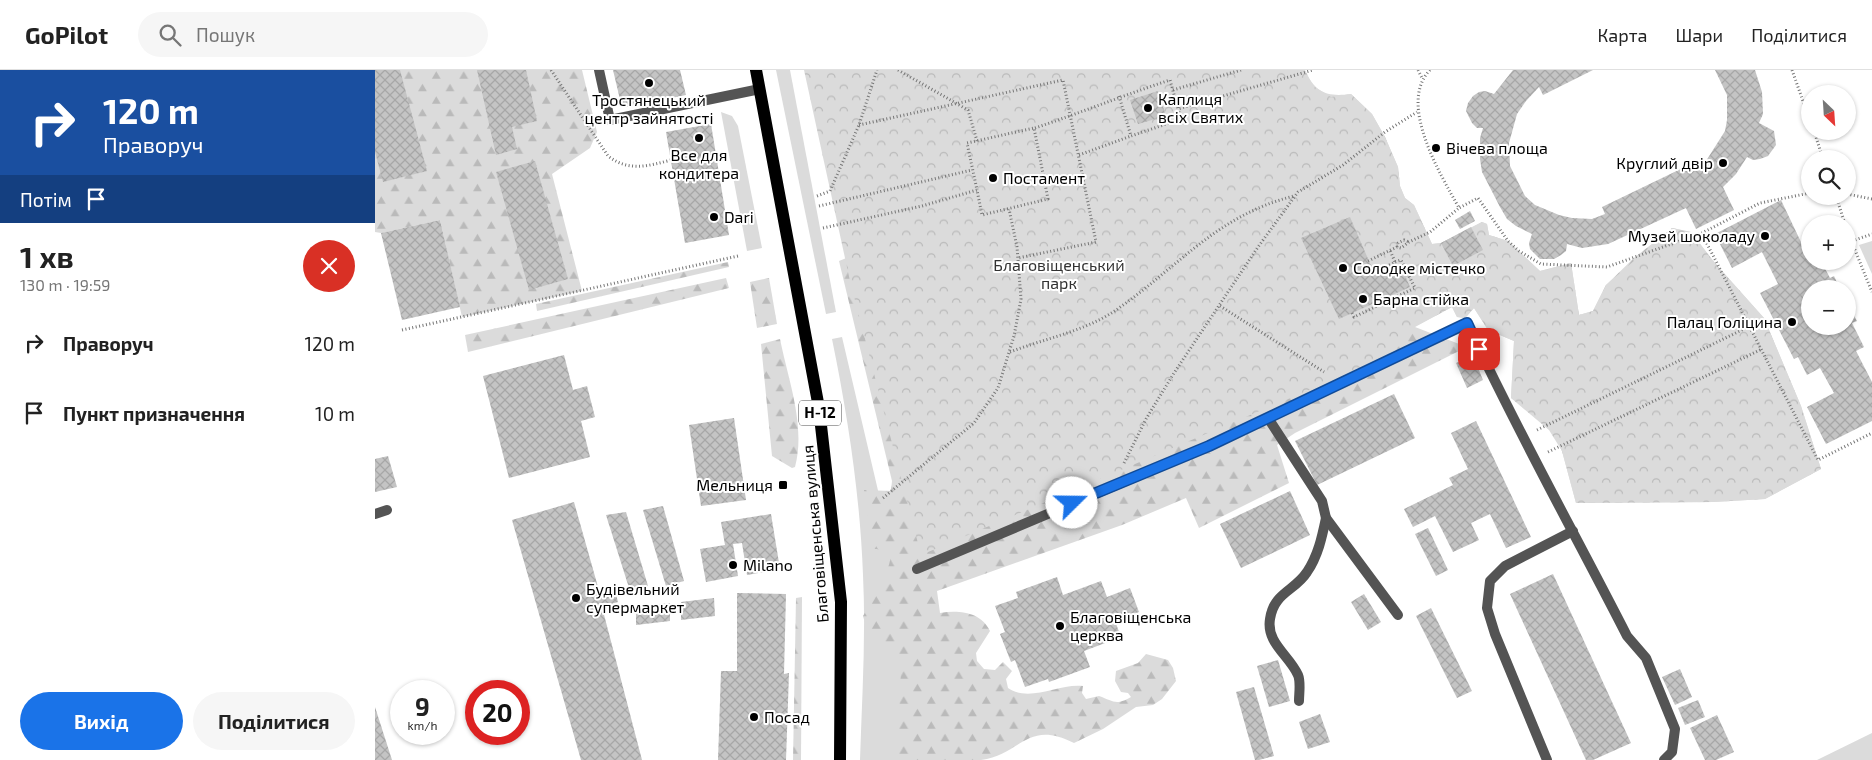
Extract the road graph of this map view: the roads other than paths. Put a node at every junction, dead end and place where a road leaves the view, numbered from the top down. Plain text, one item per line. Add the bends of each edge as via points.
1 (599, 70) edge
2 (756, 70) edge
3 (760, 89) junction
4 (1268, 418) junction
5 (387, 510) dead end
6 (375, 514) edge
7 (1326, 518) junction
8 (1573, 531) junction
9 (917, 569) dead end
10 (1398, 615) dead end
11 (1299, 701) dead end
12 (840, 760) edge
13 (1547, 760) edge
14 (1663, 760) edge

1 - 3 lane via 610,120
2 - 3 main road, Благовіщенська вулиця / Н-12
3 - 12 main road, Благовіщенська вулиця / Н-12 via 819,408 841,602
4 - 7 lane via 1322,501
4 - 8 lane via 1467,323
4 - 9 lane
5 - 6 lane
7 - 10 lane
7 - 11 lane via 1320,546 1306,573 1276,600 1270,618 1270,634 1299,677
8 - 13 lane via 1505,566 1490,581 1487,608 1495,634
8 - 14 lane via 1627,636 1646,658 1662,694 1675,729 1672,752

